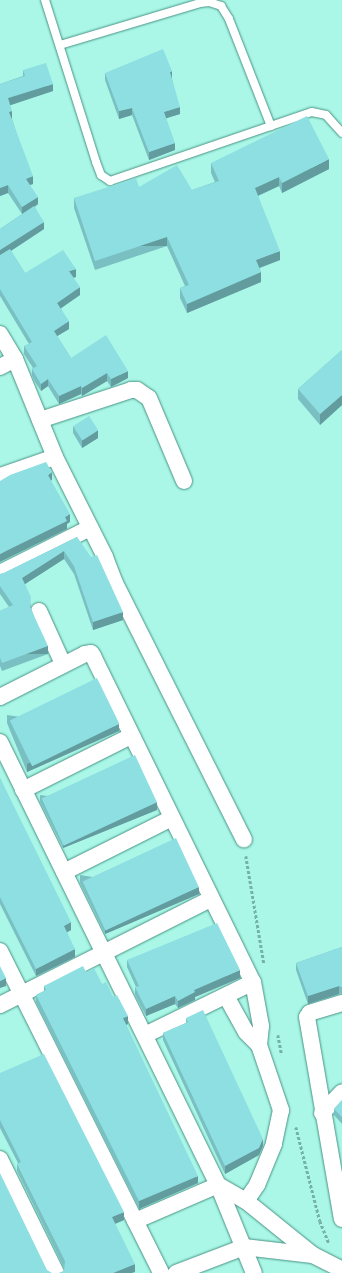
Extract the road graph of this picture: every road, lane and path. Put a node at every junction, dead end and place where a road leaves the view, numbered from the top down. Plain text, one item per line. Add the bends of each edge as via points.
1 (45, 0) edge
2 (200, 1) edge
3 (60, 45) junction
4 (271, 126) junction
5 (342, 133) edge
6 (0, 334) edge
7 (15, 359) junction
8 (0, 367) edge
9 (40, 420) junction
10 (55, 457) junction
11 (0, 476) edge
12 (184, 480) dead end
13 (90, 528) junction
14 (0, 573) edge
15 (39, 611) dead end
16 (63, 664) junction
17 (0, 697) edge
18 (131, 736) junction
19 (0, 742) edge
20 (23, 790) junction
21 (172, 818) junction
22 (244, 839) joint
23 (64, 872) junction
24 (211, 899) junction
25 (0, 951) edge
26 (104, 952) junction
27 (265, 965) dead end
28 (253, 982) junction
29 (22, 994) junction
30 (226, 996) junction
31 (342, 1003) edge
32 (0, 1005) edge
33 (277, 1028) dead end
34 (145, 1035) junction
35 (259, 1044) junction
36 (283, 1058) dead end
37 (342, 1092) edge
38 (322, 1113) junction
39 (294, 1120) dead end
40 (0, 1159) edge
41 (218, 1185) junction
42 (246, 1201) junction
43 (341, 1211) edge
44 (135, 1221) junction
45 (244, 1247) junction
46 (331, 1247) dead end
47 (313, 1255) junction
48 (342, 1270) edge
49 (56, 1273) edge
50 (161, 1273) edge
51 (176, 1273) edge
52 (254, 1273) edge

1 - 3 lane
2 - 3 lane
2 - 4 lane via 221,6 230,19
3 - 4 lane via 96,162 101,175 110,181
4 - 5 lane via 305,114 320,113 331,119
6 - 7 street
7 - 8 street
7 - 9 street
9 - 10 street
9 - 12 street via 137,390 149,398
10 - 11 street
10 - 13 street
13 - 14 street
13 - 22 street via 114,583
15 - 16 street
16 - 17 street
16 - 18 street via 88,653 92,654
18 - 20 street
18 - 21 street
19 - 20 street
20 - 23 street
21 - 23 street
21 - 24 street
22 - 27 path
23 - 26 street
24 - 26 street
24 - 28 street
25 - 29 street
26 - 29 street
26 - 34 street
28 - 30 street
28 - 35 street via 261,1026
29 - 32 street
29 - 44 street
30 - 34 street
30 - 35 street via 246,1032
31 - 38 street via 307,1015
33 - 36 path
34 - 41 street
35 - 42 street via 281,1110 274,1144 257,1185
37 - 38 street
38 - 43 street
39 - 46 path via 320,1221
40 - 49 street
41 - 42 street
41 - 44 street
41 - 45 street
42 - 47 street
44 - 50 street
45 - 47 street
45 - 51 street
45 - 52 street
47 - 48 street

